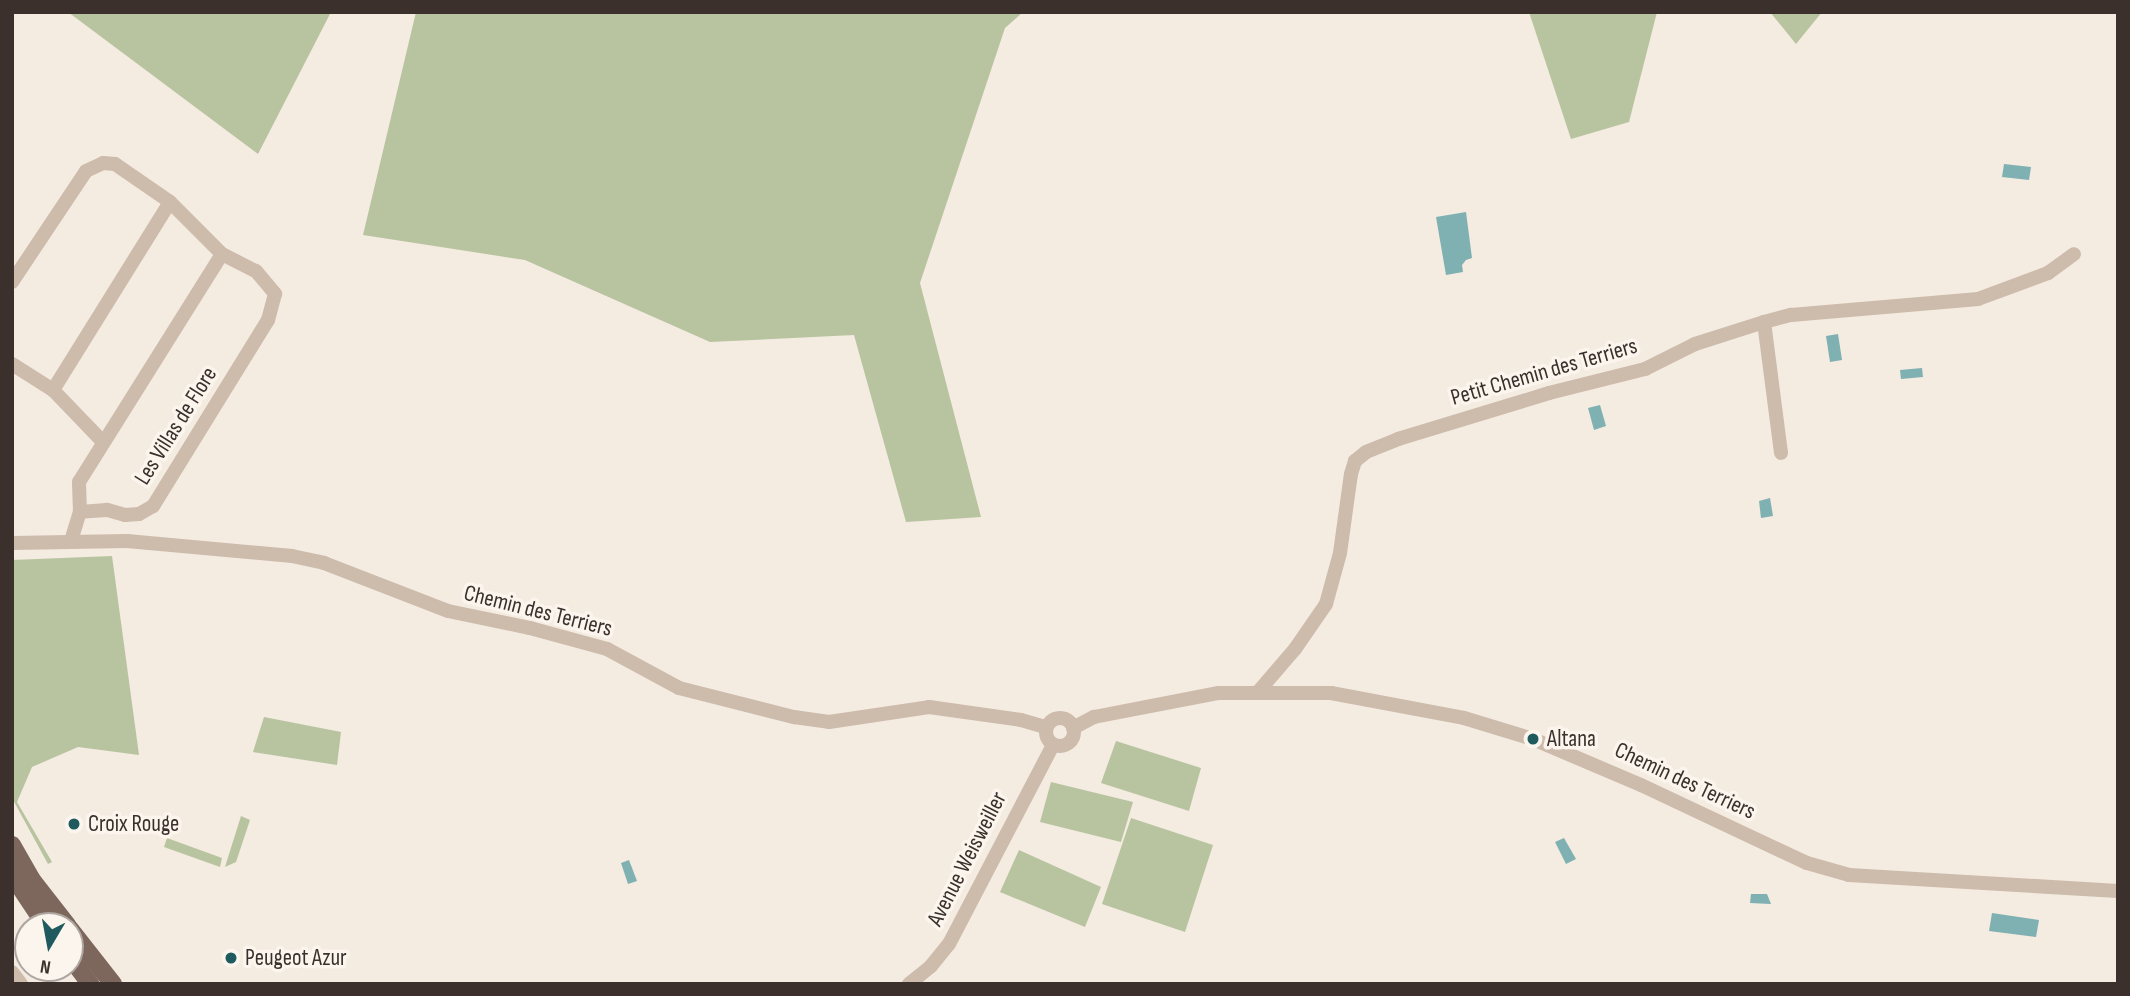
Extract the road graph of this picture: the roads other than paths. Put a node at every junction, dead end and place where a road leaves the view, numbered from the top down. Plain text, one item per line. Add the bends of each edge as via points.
1 (170, 202) junction
2 (222, 254) junction
3 (2074, 254) dead end
4 (12, 282) edge
5 (1764, 322) junction
6 (12, 364) edge
7 (53, 390) junction
8 (103, 442) junction
9 (1781, 453) dead end
10 (80, 512) junction
11 (13, 540) edge
12 (71, 541) junction
13 (1258, 692) junction
14 (1046, 727) junction
15 (1073, 728) junction
16 (1054, 745) junction
17 (12, 845) edge
18 (12, 875) edge
19 (2118, 891) edge
20 (37, 912) edge
21 (57, 912) edge
22 (84, 946) edge
23 (12, 972) edge
24 (21, 984) edge
25 (113, 984) edge
26 (909, 984) edge

1 - 2 street, Les Villas de Flore
1 - 4 street, Les Villas de Flore via 115,164 103,163 86,171
1 - 7 street
2 - 8 street
2 - 10 street, Les Villas de Flore via 256,271 275,294 268,320 153,506 139,514
3 - 5 street, Petit Chemin des Terriers via 2048,273 1978,299 1791,315
5 - 9 street
5 - 13 street, Petit Chemin des Terriers via 1695,344 1645,369 1549,393 1366,452 1351,474 1340,553 1325,604
6 - 7 street
7 - 8 street
8 - 10 street via 79,482
10 - 12 street
11 - 12 street, Chemin des Terriers
12 - 14 street, Chemin des Terriers via 164,544 324,563 448,611 607,649 679,688 709,698 794,718 829,722 929,706
13 - 15 street, Chemin des Terriers via 1219,693 1107,715
13 - 19 street, Chemin des Terriers via 1331,694 1500,728 1629,780 1807,863 1849,875
14 - 15 street via 1060,718
14 - 16 street
15 - 16 street via 1070,741
16 - 26 street, Avenue Weisweiller via 949,944
17 - 21 main road
18 - 20 main road
22 - 25 main road
23 - 24 street

